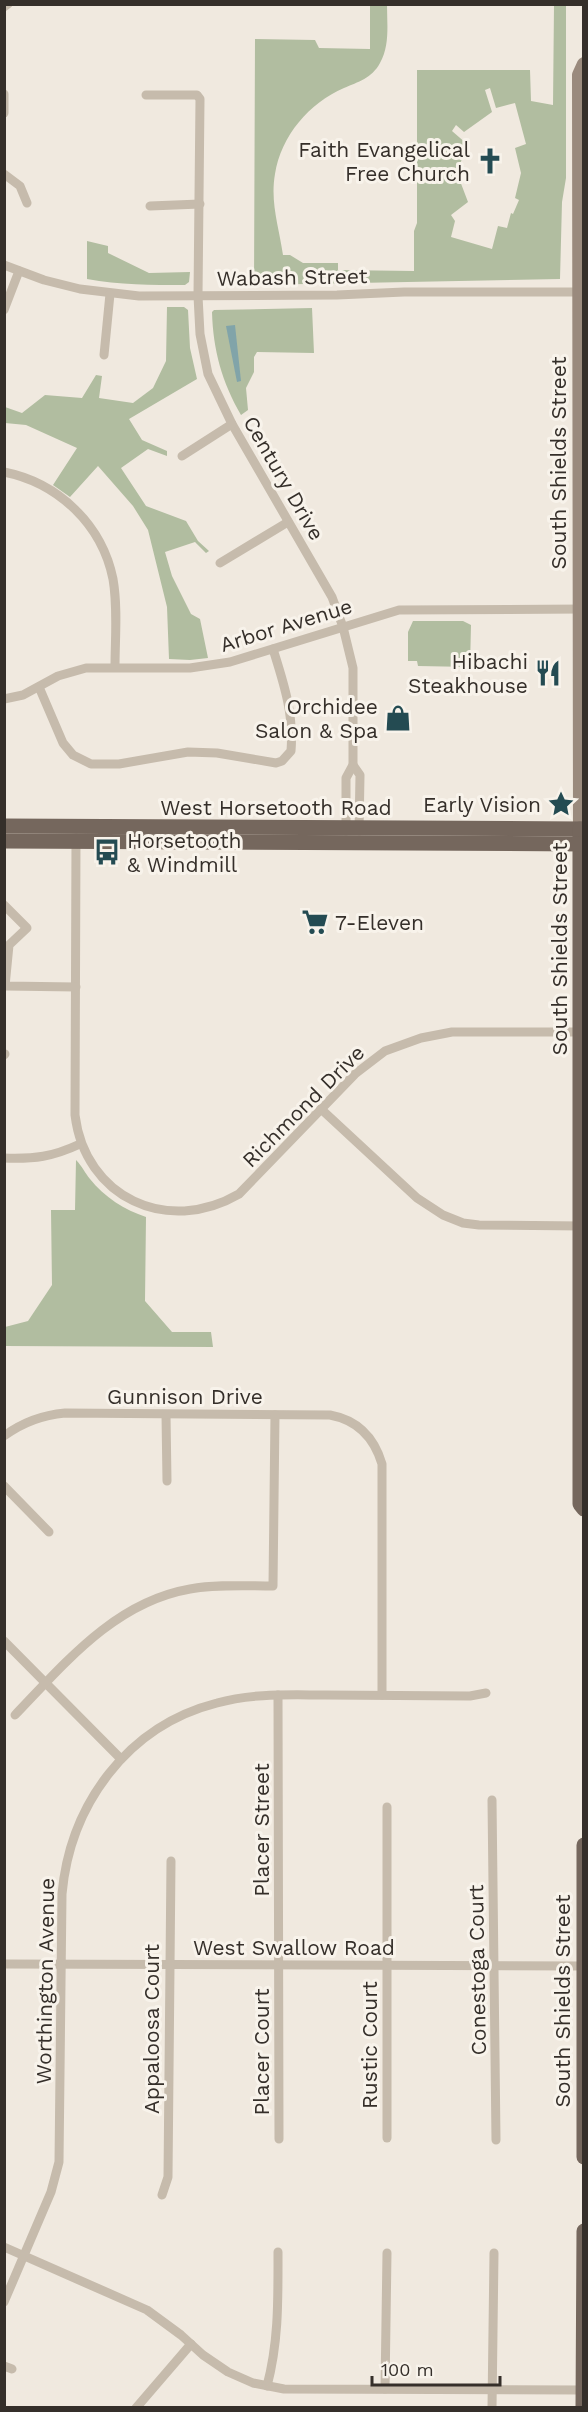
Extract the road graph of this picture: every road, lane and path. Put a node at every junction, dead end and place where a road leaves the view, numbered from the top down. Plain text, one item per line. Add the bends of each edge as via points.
1 (584, 64) edge
2 (4, 94) edge
3 (146, 94) dead end
4 (4, 113) edge
5 (4, 174) edge
6 (27, 203) dead end
7 (200, 204) junction
8 (150, 206) dead end
9 (4, 265) edge
10 (19, 272) junction
11 (581, 292) edge
12 (110, 294) junction
13 (198, 296) junction
14 (4, 310) edge
15 (104, 355) dead end
16 (232, 424) junction
17 (182, 456) dead end
18 (4, 472) edge
19 (288, 522) junction
20 (220, 563) dead end
21 (582, 609) edge
22 (343, 627) junction
23 (273, 649) junction
24 (115, 667) junction
25 (39, 687) junction
26 (4, 699) edge
27 (4, 826) edge
28 (76, 834) junction
29 (352, 835) junction
30 (582, 836) edge
31 (4, 841) edge
32 (4, 906) edge
33 (7, 942) edge
34 (76, 987) junction
35 (582, 1032) edge
36 (321, 1109) junction
37 (80, 1144) junction
38 (4, 1158) edge
39 (582, 1226) edge
40 (582, 1409) edge
41 (166, 1415) junction
42 (275, 1415) junction
43 (374, 1425) dead end
44 (366, 1432) junction
45 (4, 1436) edge
46 (167, 1480) dead end
47 (4, 1486) edge
48 (584, 1509) edge
49 (49, 1532) dead end
50 (4, 1641) edge
51 (46, 1683) junction
52 (486, 1693) dead end
53 (278, 1695) junction
54 (382, 1695) junction
55 (15, 1715) dead end
56 (121, 1759) junction
57 (492, 1800) dead end
58 (387, 1807) dead end
59 (584, 1845) edge
60 (171, 1861) dead end
61 (4, 1964) edge
62 (62, 1964) junction
63 (169, 1964) junction
64 (279, 1965) junction
65 (387, 1965) junction
66 (495, 1965) junction
67 (583, 1966) edge
68 (387, 2138) dead end
69 (279, 2139) dead end
70 (496, 2140) dead end
71 (584, 2157) edge
72 (162, 2195) dead end
73 (584, 2231) edge
74 (4, 2247) edge
75 (278, 2252) dead end
76 (387, 2253) dead end
77 (494, 2253) dead end
78 (24, 2256) junction
79 (4, 2302) edge
80 (191, 2344) junction
81 (267, 2386) junction
82 (385, 2390) junction
83 (493, 2390) junction
84 (583, 2390) edge
85 (136, 2408) edge
86 (492, 2408) edge
87 (583, 2408) edge

1 - 11 main road, South Shields Street via 579,75
2 - 4 street
3 - 7 street, Century Drive via 197,95 200,99
5 - 6 street via 20,186
7 - 8 street
7 - 13 street, Century Drive
9 - 10 street, Wabash Street
10 - 12 street, Wabash Street
10 - 14 street
11 - 13 street, Wabash Street
11 - 21 main road, South Shields Street
12 - 13 street, Wabash Street
12 - 15 street
13 - 16 street, Century Drive via 204,361
16 - 17 street
16 - 19 street, Century Drive
18 - 24 street via 36,482 57,494 75,508 96,536 113,579
19 - 20 street
19 - 22 street, Century Drive via 332,597
21 - 22 street, Arbor Avenue via 399,610
21 - 30 main road, South Shields Street
22 - 23 street, Arbor Avenue
22 - 29 street, Century Drive via 353,668 353,765 360,775
23 - 24 street, Arbor Avenue via 190,668
23 - 25 street via 292,720 291,751 276,763 188,752 119,764 91,764 63,743
24 - 25 street, Arbor Avenue via 72,671
25 - 26 street, Arbor Avenue
27 - 28 main road, West Horsetooth Road
28 - 29 main road, West Horsetooth Road
28 - 31 main road, West Horsetooth Road
28 - 34 street
29 - 30 main road, West Horsetooth Road
30 - 35 main road, South Shields Street
32 - 33 street via 27,928
33 - 34 street via 5,986
34 - 37 street via 75,1115
35 - 36 street, Richmond Drive via 452,1032 421,1038 368,1063
35 - 39 main road, South Shields Street
36 - 37 street, Richmond Drive via 245,1190 201,1209 164,1210 126,1198 102,1178
36 - 39 street via 417,1198 443,1215 479,1226
37 - 38 street via 50,1156
39 - 40 main road, South Shields Street
40 - 48 main road, South Shields Street via 580,1504
41 - 42 street, Gunnison Drive
41 - 45 street, Gunnison Drive via 52,1414 28,1421
41 - 46 street
42 - 44 street, Gunnison Drive via 330,1415 351,1421
42 - 51 street via 273,1586 190,1589 145,1603 104,1627
43 - 44 street
44 - 54 street via 378,1452 383,1472
47 - 49 street
50 - 51 street
51 - 55 street
51 - 56 street
52 - 54 street, Worthington Avenue
53 - 54 street, Worthington Avenue
53 - 56 street, Worthington Avenue via 238,1698 200,1708 164,1725
53 - 64 street, Placer Street
56 - 62 street, Worthington Avenue via 91,1798 74,1834 62,1894
57 - 66 street, Conestoga Court
58 - 65 street, Rustic Court
59 - 67 main road, South Shields Street
60 - 63 street, Appaloosa Court
61 - 62 street, West Swallow Road
62 - 63 street, West Swallow Road
62 - 78 street, Worthington Avenue via 59,2162
63 - 64 street, West Swallow Road
63 - 72 street, Appaloosa Court via 168,2177
64 - 65 street, West Swallow Road
64 - 69 street, Placer Court
65 - 66 street, West Swallow Road
65 - 68 street, Rustic Court
66 - 67 street, West Swallow Road
66 - 70 street, Conestoga Court
67 - 71 main road, South Shields Street
73 - 84 main road
74 - 78 street
75 - 81 street via 278,2327
76 - 82 street
77 - 83 street
78 - 79 street, Worthington Avenue
78 - 80 street via 147,2310
80 - 81 street via 228,2372
80 - 85 street
81 - 82 street
82 - 83 street
83 - 84 street
83 - 86 street
84 - 87 main road

